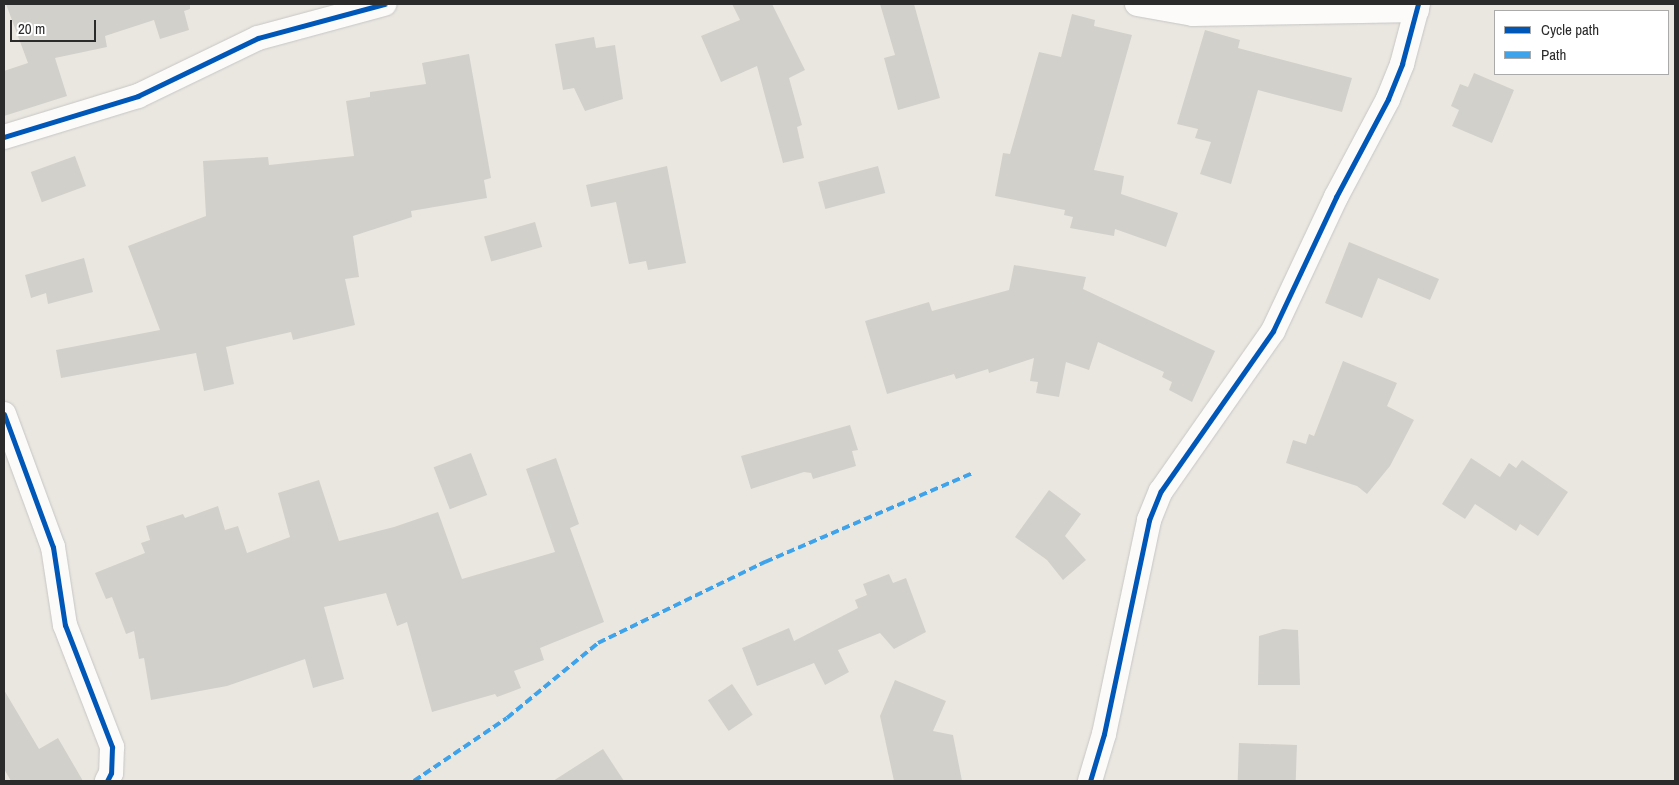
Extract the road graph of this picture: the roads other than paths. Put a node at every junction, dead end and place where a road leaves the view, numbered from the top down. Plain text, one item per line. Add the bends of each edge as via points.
1 (384, 4) edge
2 (1137, 4) edge
3 (1418, 7) edge
4 (4, 137) edge
5 (4, 414) edge
6 (107, 781) edge
7 (1090, 781) edge

1 - 4 street via 258,38 138,96
2 - 3 street via 1193,14
3 - 7 street via 1388,99 1336,197 1273,331 1161,492 1149,520 1104,734
5 - 6 street via 54,547 65,625 112,747 112,773

